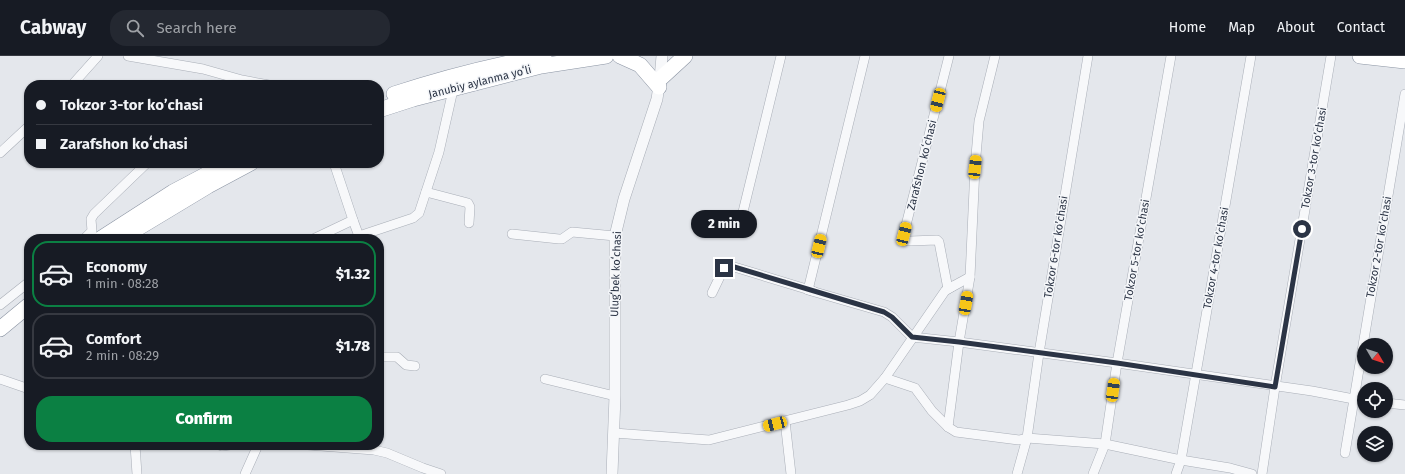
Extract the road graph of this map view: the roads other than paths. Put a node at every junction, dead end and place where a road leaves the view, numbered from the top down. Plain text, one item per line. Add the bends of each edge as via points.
1 (98, 56) edge
2 (128, 56) edge
3 (544, 56) edge
4 (606, 56) edge
5 (620, 56) edge
6 (662, 56) edge
7 (685, 56) edge
8 (781, 56) edge
9 (865, 56) edge
10 (949, 56) edge
11 (995, 56) edge
12 (1088, 56) edge
13 (1171, 56) edge
14 (1251, 56) edge
15 (1331, 56) edge
16 (1360, 56) edge
17 (1405, 61) edge
18 (76, 80) edge
19 (233, 80) edge
20 (660, 83) junction
21 (453, 90) junction
22 (1405, 94) edge
23 (384, 98) edge
24 (384, 108) edge
25 (24, 131) edge
26 (0, 153) edge
27 (142, 168) edge
28 (218, 168) edge
29 (242, 168) edge
30 (336, 168) edge
31 (426, 192) junction
32 (353, 220) junction
33 (742, 220) dead end
34 (470, 223) dead end
35 (90, 234) edge
36 (108, 234) edge
37 (128, 234) edge
38 (324, 234) edge
39 (358, 234) edge
40 (370, 234) edge
41 (512, 234) dead end
42 (615, 236) junction
43 (970, 277) junction
44 (24, 286) edge
45 (948, 289) junction
46 (808, 290) junction
47 (712, 293) dead end
48 (24, 298) edge
49 (0, 305) edge
50 (24, 309) edge
51 (0, 317) edge
52 (0, 329) edge
53 (912, 337) junction
54 (959, 342) junction
55 (1039, 353) junction
56 (384, 358) edge
57 (1117, 363) junction
58 (415, 366) dead end
59 (1195, 375) junction
60 (0, 378) edge
61 (885, 378) junction
62 (545, 379) dead end
63 (1275, 387) junction
64 (24, 388) edge
65 (615, 396) junction
66 (1354, 399) junction
67 (1357, 400) edge
68 (1393, 404) edge
69 (1405, 406) edge
70 (785, 421) junction
71 (948, 427) junction
72 (614, 433) junction
73 (1027, 438) junction
74 (1105, 444) junction
75 (135, 450) edge
76 (256, 450) edge
77 (374, 450) edge
78 (1345, 453) dead end
79 (1181, 460) junction
80 (137, 474) edge
81 (246, 474) edge
82 (441, 474) edge
83 (612, 474) edge
84 (791, 474) edge
85 (1017, 474) edge
86 (1093, 474) edge
87 (1176, 474) edge
88 (1252, 474) edge
89 (1262, 474) edge

1 - 18 street
2 - 19 street via 203,69
3 - 23 highway, Janubiy aylanma yoʻli via 418,86
4 - 21 highway, Janubiy aylanma yoʻli via 541,66
5 - 20 highway via 640,65
6 - 20 street, Ulugʻbek koʻchasi
7 - 20 highway
8 - 33 street
9 - 46 street
10 - 45 street, Zarafshon koʻchasi via 904,234 907,241 939,242
11 - 43 street via 979,121
12 - 55 street, Tokzor 6-tor koʼchasi
13 - 57 street, Tokzor 5-tor koʼchasi
14 - 59 street, Tokzor 4-tor koʼchasi
15 - 63 street, Tokzor 3-tor koʼchasi
16 - 17 highway
20 - 42 street, Ulugʻbek koʻchasi
21 - 24 highway, Janubiy aylanma yoʻli
21 - 31 street via 439,152
22 - 66 street, Tokzor 2-tor koʼchasi
25 - 26 street
27 - 35 street via 94,214
28 - 36 highway via 172,192
29 - 37 highway
30 - 32 street
31 - 34 street via 468,204
31 - 40 street via 417,216
32 - 38 street
32 - 39 street
41 - 42 street via 562,240 572,232
42 - 65 street, Ulugʻbek koʻchasi
43 - 45 street
43 - 54 street
44 - 49 street
45 - 53 street
46 - 47 street via 731,266 724,268
46 - 53 street via 884,312
48 - 51 highway
50 - 52 highway
53 - 54 street
53 - 61 street
54 - 55 street
54 - 71 street
55 - 57 street
55 - 73 street, Tokzor 6-tor koʼchasi
56 - 58 street via 397,357 406,365
57 - 59 street
57 - 74 street, Tokzor 5-tor koʼchasi
59 - 63 street
59 - 79 street, Tokzor 4-tor koʼchasi
60 - 64 street
61 - 70 street via 870,395 860,401
61 - 71 street via 915,388
62 - 65 street
63 - 66 street
63 - 89 street, Tokzor 3-tor koʼchasi
65 - 72 street, Ulugʻbek koʻchasi
66 - 67 street
66 - 78 street, Tokzor 2-tor koʼchasi
68 - 69 street
70 - 72 street via 709,440
70 - 84 street
71 - 73 street via 963,433 1019,440
72 - 83 street, Ulugʻbek koʻchasi
73 - 74 street
73 - 85 street, Tokzor 6-tor koʼchasi
74 - 79 street
74 - 86 street, Tokzor 5-tor koʼchasi
75 - 80 street
76 - 81 street
77 - 82 street via 400,457
79 - 87 street, Tokzor 4-tor koʼchasi
79 - 88 street

